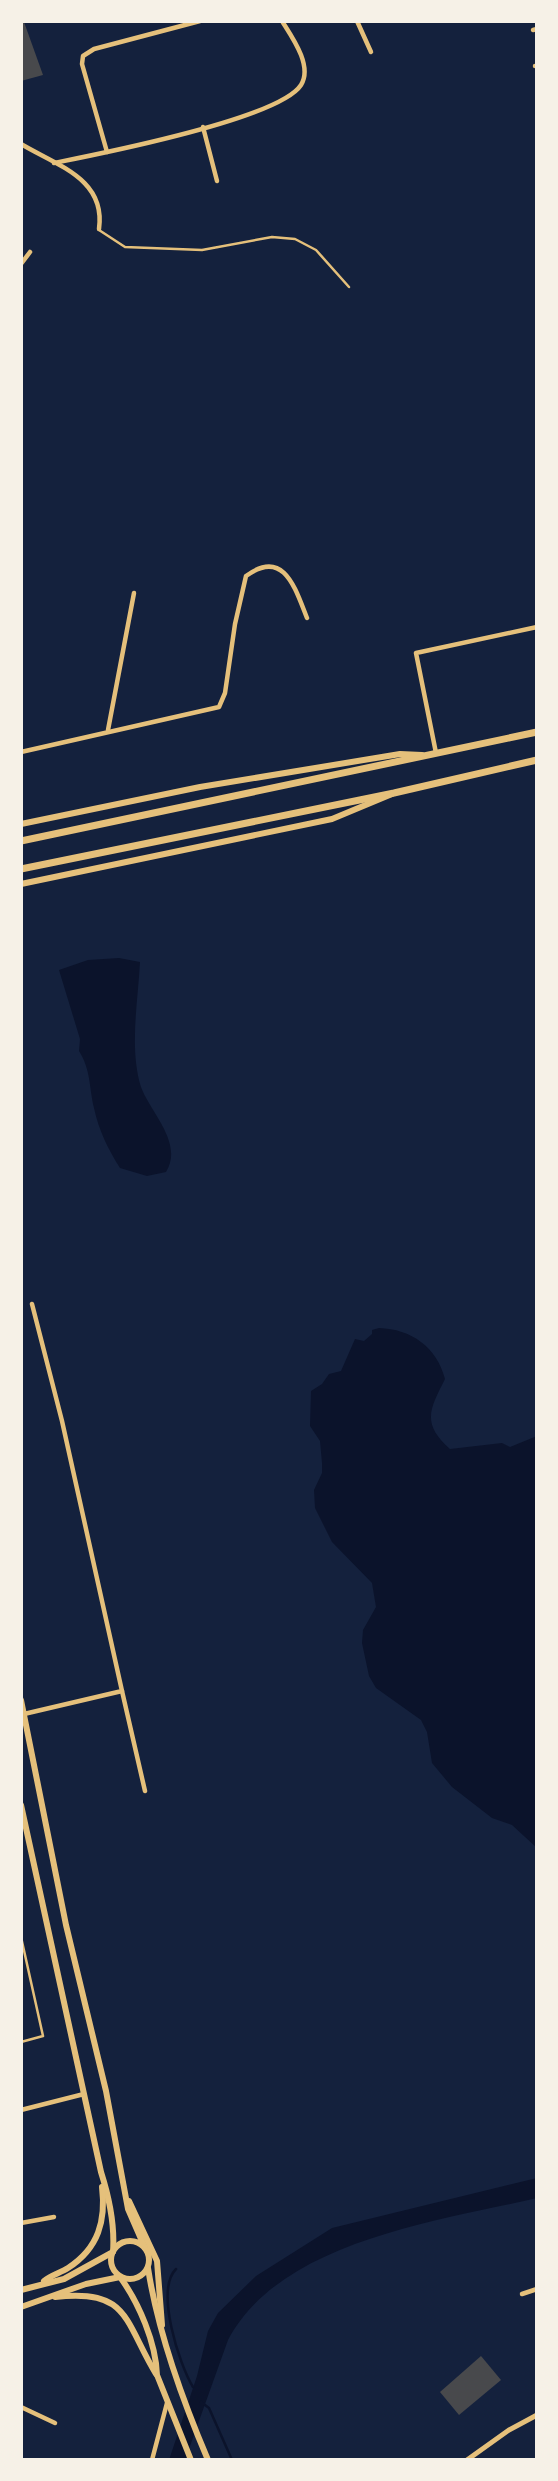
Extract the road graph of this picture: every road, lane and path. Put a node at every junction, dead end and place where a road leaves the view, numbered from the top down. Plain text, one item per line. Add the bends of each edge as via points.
1 (200, 21) edge
2 (282, 21) edge
3 (357, 21) edge
4 (371, 52) dead end
5 (203, 127) junction
6 (21, 144) edge
7 (107, 152) junction
8 (54, 163) junction
9 (217, 181) dead end
10 (99, 229) joint
11 (30, 252) dead end
12 (21, 264) edge
13 (349, 287) dead end
14 (134, 593) dead end
15 (307, 618) dead end
16 (537, 627) edge
17 (108, 730) junction
18 (537, 732) edge
19 (21, 752) edge
20 (433, 755) junction
21 (537, 760) edge
22 (394, 793) junction
23 (21, 824) edge
24 (21, 841) edge
25 (21, 869) edge
26 (21, 884) edge
27 (32, 1304) dead end
28 (122, 1692) junction
29 (21, 1700) edge
30 (24, 1714) junction
31 (145, 1791) dead end
32 (21, 1805) edge
33 (21, 1937) edge
34 (21, 2042) edge
35 (84, 2094) junction
36 (21, 2110) edge
37 (100, 2172) junction
38 (126, 2194) junction
39 (54, 2217) dead end
40 (21, 2223) edge
41 (145, 2248) junction
42 (113, 2252) junction
43 (148, 2268) junction
44 (120, 2277) junction
45 (43, 2282) junction
46 (537, 2289) edge
47 (21, 2290) edge
48 (522, 2294) dead end
49 (43, 2299) junction
50 (21, 2307) edge
51 (162, 2325) junction
52 (157, 2375) junction
53 (167, 2403) junction
54 (21, 2407) edge
55 (537, 2415) edge
56 (55, 2423) dead end
57 (190, 2458) edge
58 (474, 2458) edge
59 (152, 2460) edge
60 (208, 2460) edge
61 (467, 2460) edge

1 - 7 street via 94,49 83,56
2 - 5 street via 301,57 301,85 268,108
3 - 4 street
5 - 7 street
5 - 9 street
6 - 8 street
7 - 8 street
8 - 10 street via 95,193 101,213
10 - 13 lane via 125,247 202,250 272,237 295,239 316,250
11 - 12 street
14 - 17 street
15 - 17 street via 292,581 277,567 260,566 246,576 219,708
16 - 20 street via 416,653
17 - 19 street
18 - 20 highway
20 - 23 main road via 400,754 261,776
20 - 24 highway
21 - 22 highway
22 - 25 highway
22 - 26 main road via 332,819
27 - 28 street
28 - 30 street
28 - 31 street
29 - 30 main road
30 - 38 main road
32 - 35 main road
33 - 34 lane via 43,2036
35 - 36 street
35 - 37 main road
37 - 42 main road via 108,2193
37 - 45 main road via 105,2210 96,2239 74,2263
38 - 41 main road
38 - 51 main road via 157,2261
39 - 40 street
41 - 42 main road via 124,2242
41 - 43 main road
42 - 44 main road via 111,2263
42 - 45 main road via 75,2274
43 - 44 main road via 136,2278
43 - 51 main road
44 - 49 main road
44 - 52 main road via 144,2324
45 - 47 main road
46 - 48 street
49 - 50 main road
49 - 52 main road via 85,2294 120,2309
51 - 60 main road via 183,2398
52 - 53 main road
53 - 57 main road
53 - 59 street
54 - 56 street
55 - 58 street
58 - 61 street

